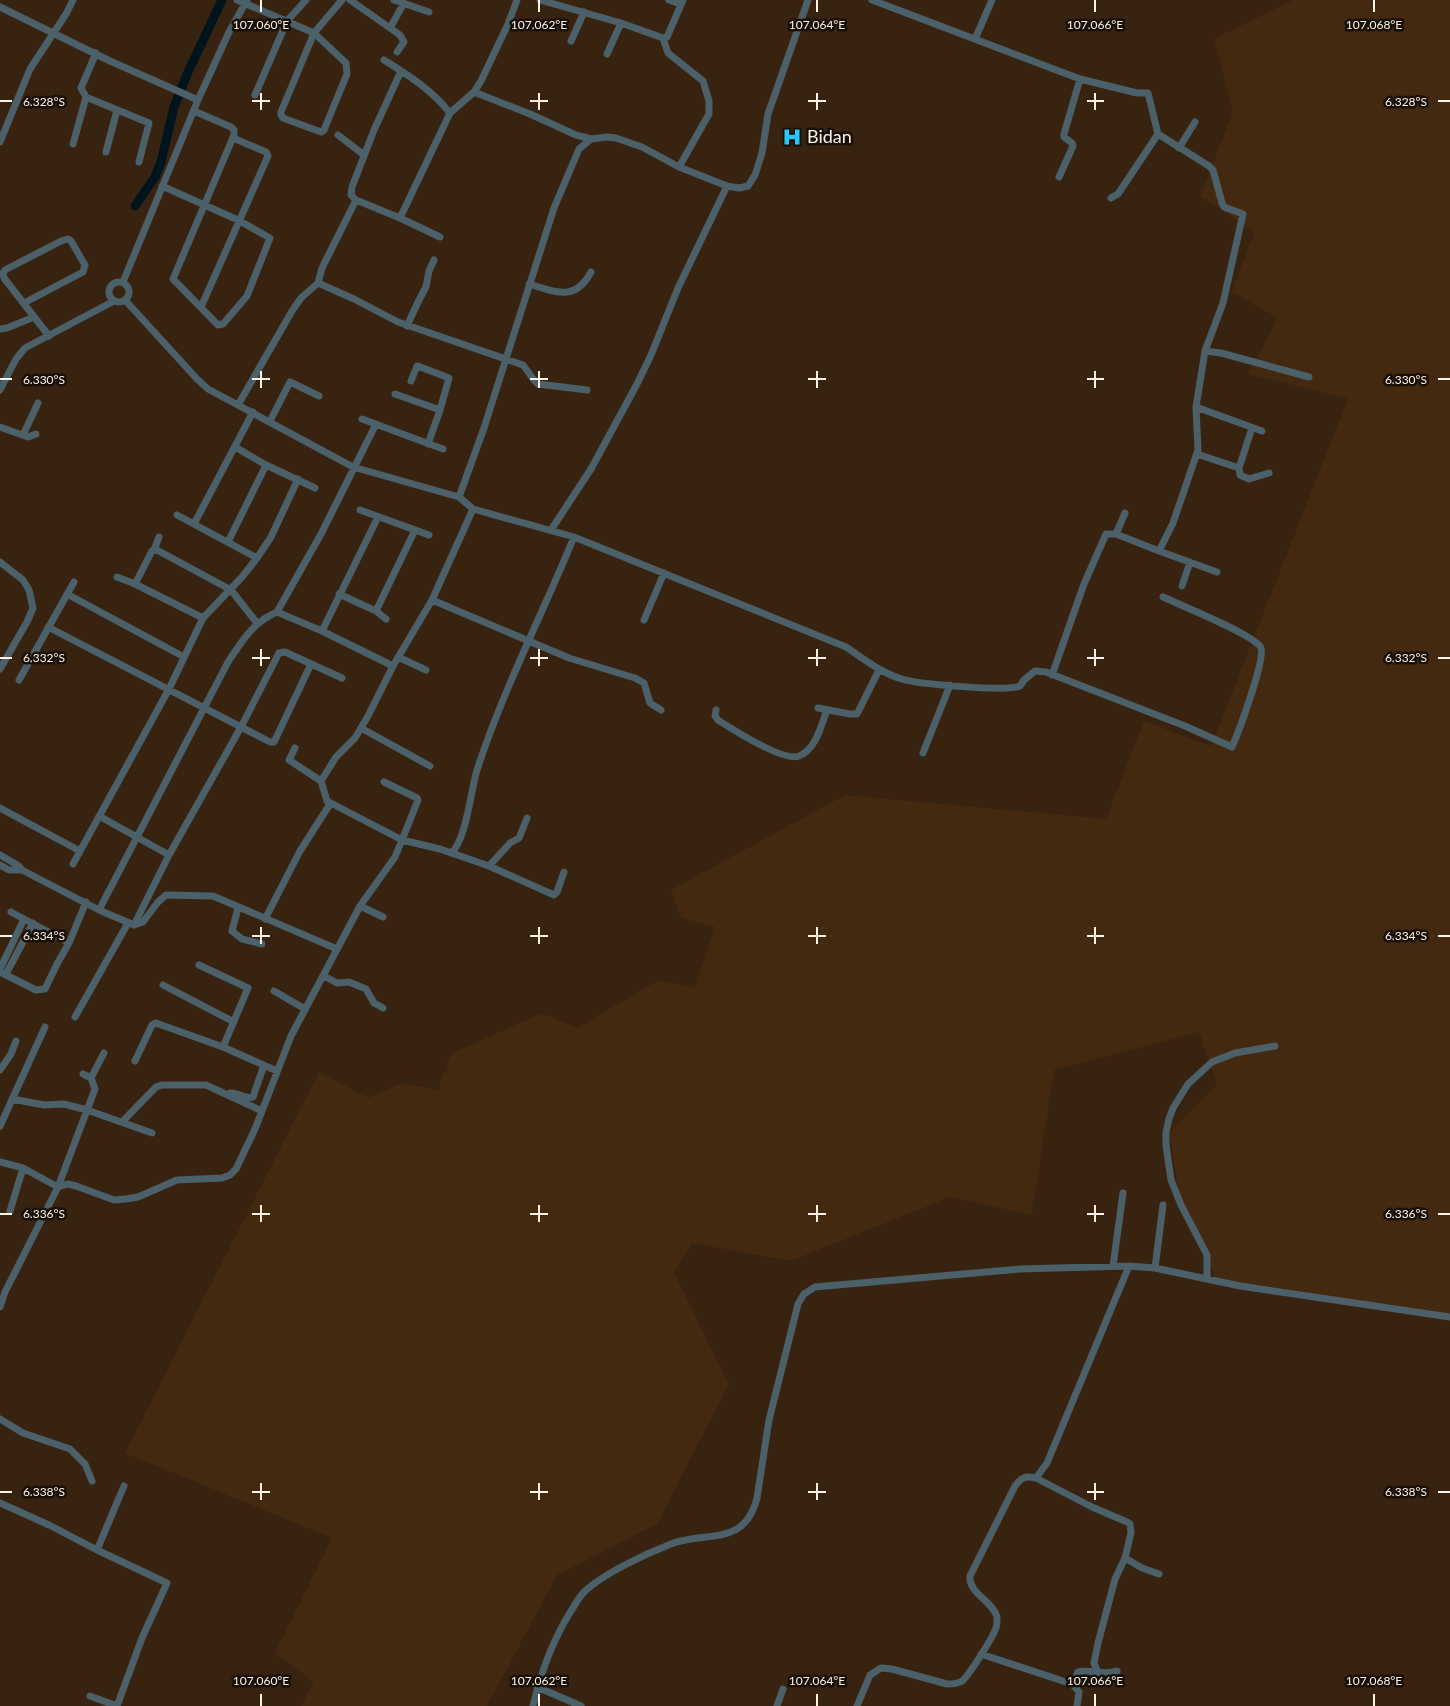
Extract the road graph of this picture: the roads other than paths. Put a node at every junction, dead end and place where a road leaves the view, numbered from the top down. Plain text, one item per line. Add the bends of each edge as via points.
1 (74, 0) edge
2 (237, 0) edge
3 (306, 0) edge
4 (342, 0) edge
5 (350, 0) edge
6 (394, 0) edge
7 (517, 0) edge
8 (540, 0) edge
9 (669, 0) edge
10 (808, 0) edge
11 (872, 0) edge
12 (992, 0) edge
13 (246, 1) edge
14 (557, 2) edge
15 (682, 2) edge
16 (404, 3) junction
17 (0, 7) edge
18 (429, 12) dead end
19 (584, 12) junction
20 (286, 21) junction
21 (621, 23) junction
22 (390, 28) junction
23 (54, 33) junction
24 (314, 34) junction
25 (663, 38) junction
26 (975, 39) junction
27 (571, 41) dead end
28 (396, 52) dead end
29 (96, 54) junction
30 (607, 54) dead end
31 (384, 60) dead end
32 (401, 71) junction
33 (1080, 79) junction
34 (474, 92) junction
35 (255, 95) dead end
36 (86, 97) junction
37 (198, 100) junction
38 (117, 110) junction
39 (194, 111) junction
40 (450, 113) junction
41 (1195, 122) dead end
42 (1158, 134) junction
43 (338, 135) dead end
44 (233, 138) junction
45 (591, 139) junction
46 (0, 142) edge
47 (73, 144) dead end
48 (1179, 148) junction
49 (106, 152) dead end
50 (364, 155) junction
51 (139, 162) dead end
52 (679, 167) junction
53 (1059, 177) dead end
54 (162, 186) junction
55 (727, 186) junction
56 (1111, 198) dead end
57 (356, 200) junction
58 (205, 206) junction
59 (400, 218) junction
60 (238, 220) junction
61 (440, 237) dead end
62 (434, 260) dead end
63 (591, 272) dead end
64 (123, 282) junction
65 (318, 283) junction
66 (529, 284) junction
67 (125, 300) junction
68 (114, 301) junction
69 (24, 303) junction
70 (201, 307) junction
71 (34, 317) junction
72 (407, 326) junction
73 (0, 328) edge
74 (49, 336) junction
75 (1205, 351) junction
76 (505, 359) junction
77 (1309, 377) dead end
78 (411, 381) dead end
79 (0, 390) edge
80 (586, 390) dead end
81 (395, 394) dead end
82 (319, 396) dead end
83 (38, 403) dead end
84 (238, 404) junction
85 (1196, 407) junction
86 (440, 410) junction
87 (253, 412) junction
88 (362, 419) dead end
89 (270, 421) junction
90 (376, 424) junction
91 (0, 427) edge
92 (1252, 428) junction
93 (1262, 431) dead end
94 (36, 434) dead end
95 (22, 435) junction
96 (428, 444) junction
97 (235, 447) junction
98 (443, 449) dead end
99 (1197, 454) junction
100 (266, 465) junction
101 (353, 467) junction
102 (1239, 468) junction
103 (1269, 473) dead end
104 (298, 479) junction
105 (315, 488) dead end
106 (459, 496) junction
107 (473, 509) junction
108 (360, 510) dead end
109 (1125, 513) dead end
110 (177, 515) dead end
111 (378, 517) junction
112 (194, 524) junction
113 (415, 530) junction
114 (551, 530) junction
115 (1116, 534) junction
116 (429, 535) dead end
117 (159, 537) dead end
118 (574, 537) junction
119 (228, 542) junction
120 (154, 550) junction
121 (1159, 551) junction
122 (257, 558) junction
123 (0, 562) edge
124 (1190, 562) junction
125 (1217, 572) dead end
126 (664, 573) junction
127 (116, 577) dead end
128 (74, 582) dead end
129 (135, 584) junction
130 (1182, 586) dead end
131 (231, 590) junction
132 (67, 594) junction
133 (339, 594) junction
134 (1163, 597) dead end
135 (432, 600) junction
136 (376, 611) junction
137 (277, 612) junction
138 (203, 618) junction
139 (386, 619) dead end
140 (644, 620) dead end
141 (257, 623) junction
142 (48, 627) junction
143 (322, 631) junction
144 (529, 642) junction
145 (184, 657) junction
146 (398, 657) junction
147 (311, 664) junction
148 (393, 666) junction
149 (0, 669) edge
150 (426, 670) dead end
151 (879, 670) junction
152 (1052, 675) junction
153 (342, 678) dead end
154 (19, 680) dead end
155 (950, 685) junction
156 (169, 689) junction
157 (204, 708) junction
158 (818, 708) dead end
159 (661, 710) dead end
160 (716, 710) dead end
161 (827, 710) junction
162 (241, 727) junction
163 (361, 728) junction
164 (295, 748) dead end
165 (923, 753) dead end
166 (430, 766) dead end
167 (321, 781) junction
168 (384, 782) dead end
169 (330, 804) junction
170 (0, 808) edge
171 (99, 816) junction
172 (527, 818) dead end
173 (137, 836) junction
174 (402, 840) junction
175 (80, 851) junction
176 (451, 853) junction
177 (0, 855) edge
178 (169, 855) junction
179 (73, 864) dead end
180 (0, 865) edge
181 (490, 866) junction
182 (22, 870) junction
183 (564, 872) dead end
184 (86, 902) junction
185 (360, 906) junction
186 (238, 908) junction
187 (99, 910) junction
188 (11, 912) dead end
189 (383, 917) dead end
190 (24, 919) junction
191 (265, 919) junction
192 (33, 923) junction
193 (131, 924) junction
194 (69, 943) junction
195 (262, 944) dead end
196 (337, 950) junction
197 (199, 965) dead end
198 (2, 972) edge
199 (324, 976) junction
200 (163, 985) dead end
201 (274, 992) dead end
202 (383, 1008) dead end
203 (305, 1009) junction
204 (75, 1018) dead end
205 (234, 1022) junction
206 (46, 1027) dead end
207 (16, 1041) dead end
208 (1275, 1046) dead end
209 (223, 1047) junction
210 (104, 1053) dead end
211 (135, 1061) dead end
212 (264, 1065) junction
213 (0, 1070) edge
214 (277, 1071) junction
215 (83, 1074) dead end
216 (91, 1078) junction
217 (229, 1096) junction
218 (12, 1099) junction
219 (87, 1110) junction
220 (262, 1111) junction
221 (122, 1122) junction
222 (0, 1126) edge
223 (152, 1133) dead end
224 (0, 1162) edge
225 (23, 1168) junction
226 (58, 1187) junction
227 (1123, 1192) dead end
228 (1163, 1205) dead end
229 (10, 1211) dead end
230 (1113, 1266) junction
231 (1129, 1266) junction
232 (1155, 1268) junction
233 (1207, 1279) junction
234 (3, 1291) edge
235 (0, 1307) edge
236 (1450, 1317) edge
237 (0, 1419) edge
238 (1036, 1478) junction
239 (92, 1481) dead end
240 (124, 1486) dead end
241 (0, 1503) edge
242 (97, 1550) junction
243 (1124, 1558) junction
244 (1159, 1574) dead end
245 (981, 1654) junction
246 (1117, 1671) dead end
247 (1098, 1673) junction
248 (1072, 1684) junction
249 (537, 1687) junction
250 (784, 1689) dead end
251 (90, 1696) dead end
252 (117, 1706) edge
253 (533, 1706) edge
254 (581, 1706) edge
255 (777, 1706) edge
256 (857, 1706) edge
257 (1077, 1706) edge

1 - 23 street
2 - 13 street
3 - 20 street
4 - 24 street
5 - 22 street
6 - 16 street
7 - 34 street
8 - 14 street
9 - 15 street
10 - 55 street via 768,114 762,153 752,182 744,188
11 - 26 street
12 - 26 street
13 - 20 street
13 - 37 street
14 - 19 street
15 - 25 street via 670,31
16 - 18 street
16 - 22 street
17 - 23 street
19 - 21 street
19 - 27 street
20 - 24 street
20 - 35 street
21 - 25 street
21 - 30 street
22 - 28 street via 404,42
23 - 29 street
23 - 46 street via 30,69
24 - 24 street via 348,67 321,132 280,115
25 - 52 street via 668,54 703,81 709,101 709,114
26 - 33 street
29 - 36 street via 82,88
29 - 37 street
31 - 32 street
32 - 40 street via 433,94
32 - 50 street
33 - 42 street via 1148,93
33 - 53 street via 1064,137 1072,146
34 - 40 street
34 - 45 street
36 - 38 street
36 - 47 street
37 - 39 street
38 - 49 street
38 - 51 street via 149,123
39 - 44 street via 231,127
39 - 54 street
40 - 59 street
41 - 48 street
42 - 48 street
42 - 56 street via 1118,194
43 - 50 street
44 - 58 street
44 - 60 street via 266,152 268,156
45 - 52 street via 616,138 642,147
45 - 66 street via 579,149 557,200
48 - 75 street via 1213,170 1224,207 1243,214 1223,303
50 - 57 street via 351,191
52 - 55 street
54 - 58 street
54 - 64 street
55 - 114 street via 678,288 652,355 591,469
57 - 59 street
57 - 65 street via 322,268
58 - 60 street
58 - 70 street via 173,279
59 - 61 street
60 - 70 street
60 - 70 street via 270,240 247,296 220,325
62 - 72 street via 426,287
63 - 66 street via 580,288 571,292 554,292
64 - 67 street via 129,290
64 - 68 street via 110,286 108,293
65 - 72 street
65 - 84 street via 292,311
66 - 76 street
67 - 68 street
67 - 84 street via 197,379
68 - 74 street
69 - 69 street via 4,278 3,272 61,241 72,241 85,265 83,272
69 - 71 street
71 - 73 street
71 - 74 street
72 - 76 street
74 - 79 street via 20,353
75 - 77 street
75 - 85 street
76 - 80 street via 523,365 538,384
76 - 106 street
78 - 86 street via 416,366 449,378
81 - 86 street
82 - 89 street via 290,382
83 - 95 street
84 - 87 street
85 - 92 street
85 - 99 street
86 - 96 street
87 - 89 street
87 - 97 street
88 - 90 street
89 - 101 street
90 - 96 street
90 - 101 street
91 - 95 street
92 - 93 street
92 - 102 street
94 - 95 street
96 - 98 street
97 - 100 street
97 - 112 street
99 - 102 street
99 - 121 street via 1173,523
100 - 104 street
100 - 119 street
101 - 106 street
101 - 137 street via 321,534
102 - 103 street via 1240,475 1249,479
104 - 105 street
104 - 122 street via 271,537
106 - 107 street
107 - 114 street
107 - 135 street
108 - 111 street
109 - 115 street
110 - 112 street
111 - 113 street
111 - 133 street
112 - 119 street
113 - 116 street
113 - 136 street
114 - 118 street
115 - 121 street
115 - 152 street via 1106,534 1084,584
117 - 120 street
118 - 126 street
118 - 144 street
119 - 122 street
120 - 129 street
120 - 131 street
121 - 124 street
122 - 131 street
123 - 149 street via 24,580 33,608
124 - 125 street
124 - 130 street
126 - 140 street
126 - 151 street via 846,647
127 - 129 street
128 - 132 street
129 - 138 street
131 - 138 street
131 - 141 street
132 - 142 street
132 - 145 street
133 - 136 street
133 - 143 street
134 - 152 street via 1230,627 1254,640 1261,648 1258,669 1232,747
135 - 144 street
135 - 146 street
136 - 139 street
137 - 141 street
137 - 143 street
138 - 145 street
141 - 157 street via 228,662
142 - 154 street
142 - 156 street
143 - 148 street
144 - 159 street via 635,678 644,683 650,703
144 - 176 street via 490,730 476,772 463,833 458,847
145 - 156 street
146 - 148 street
146 - 150 street
147 - 153 street
147 - 162 street via 285,652 279,653
147 - 162 street via 274,742
148 - 163 street
151 - 155 street via 902,679
151 - 161 street via 857,714
152 - 155 street via 1035,671 1020,686 1011,689
155 - 165 street
156 - 157 street
156 - 171 street
157 - 162 street
157 - 173 street
158 - 161 street
160 - 161 street via 718,720 746,738 791,757 799,756 816,741
162 - 178 street
163 - 166 street
163 - 167 street
164 - 167 street via 289,760
167 - 169 street
168 - 174 street via 418,800
169 - 174 street
169 - 191 street
170 - 175 street
171 - 173 street
171 - 175 street
172 - 181 street via 519,838 510,843
173 - 178 street
173 - 187 street
174 - 176 street
174 - 185 street via 395,857
175 - 179 street
176 - 181 street
177 - 182 street
178 - 193 street
180 - 182 street via 9,870
181 - 183 street via 554,895
182 - 184 street
184 - 187 street
184 - 194 street
185 - 189 street
185 - 196 street
186 - 191 street
186 - 193 street via 213,896 168,895 158,902 143,922
186 - 195 street via 232,931
187 - 193 street
188 - 190 street
190 - 192 street
190 - 198 street
191 - 196 street
192 - 194 street
192 - 198 street
193 - 204 street
194 - 198 street via 44,990 36,990
196 - 199 street
197 - 205 street via 248,988
199 - 202 street via 337,983 349,982 366,989 374,1003
199 - 203 street
200 - 205 street
201 - 203 street
203 - 214 street
205 - 209 street
206 - 218 street
207 - 213 street
208 - 233 street via 1248,1050 1212,1062 1188,1084 1169,1119 1166,1145 1171,1180 1207,1255
209 - 211 street via 154,1023
209 - 212 street
210 - 216 street
212 - 214 street
212 - 217 street via 253,1097 232,1092
214 - 220 street
215 - 216 street
216 - 219 street via 95,1089
217 - 220 street
217 - 221 street via 206,1086 162,1085 156,1087
218 - 219 street via 44,1105 64,1104
218 - 222 street
219 - 221 street
219 - 226 street
220 - 226 street via 242,1159 230,1175 212,1180 177,1180 126,1200 114,1200 68,1184
221 - 223 street
224 - 225 street
225 - 226 street
225 - 229 street
226 - 234 street
227 - 230 street
228 - 232 street
230 - 231 street
230 - 249 street via 1020,1269 815,1287 804,1294 798,1304 769,1420 758,1498 746,1524 726,1534 672,1543 594,1583 582,1594 557,1635
231 - 232 street
231 - 238 street via 1047,1463
232 - 233 street
233 - 236 street
234 - 235 street
237 - 239 street via 23,1433 70,1449 85,1464
238 - 243 street via 1130,1524 1131,1533
238 - 245 street via 1022,1478 1015,1486 970,1576 972,1586 997,1616 996,1628
240 - 242 street
241 - 242 street
242 - 252 street via 167,1583
243 - 244 street
243 - 247 street via 1098,1643 1094,1663
245 - 248 street
245 - 256 street via 963,1681 955,1683 947,1684 881,1668 870,1675
246 - 247 street
247 - 248 street via 1078,1672
248 - 257 street via 1079,1692
249 - 253 street
249 - 254 street
250 - 255 street
251 - 252 street

